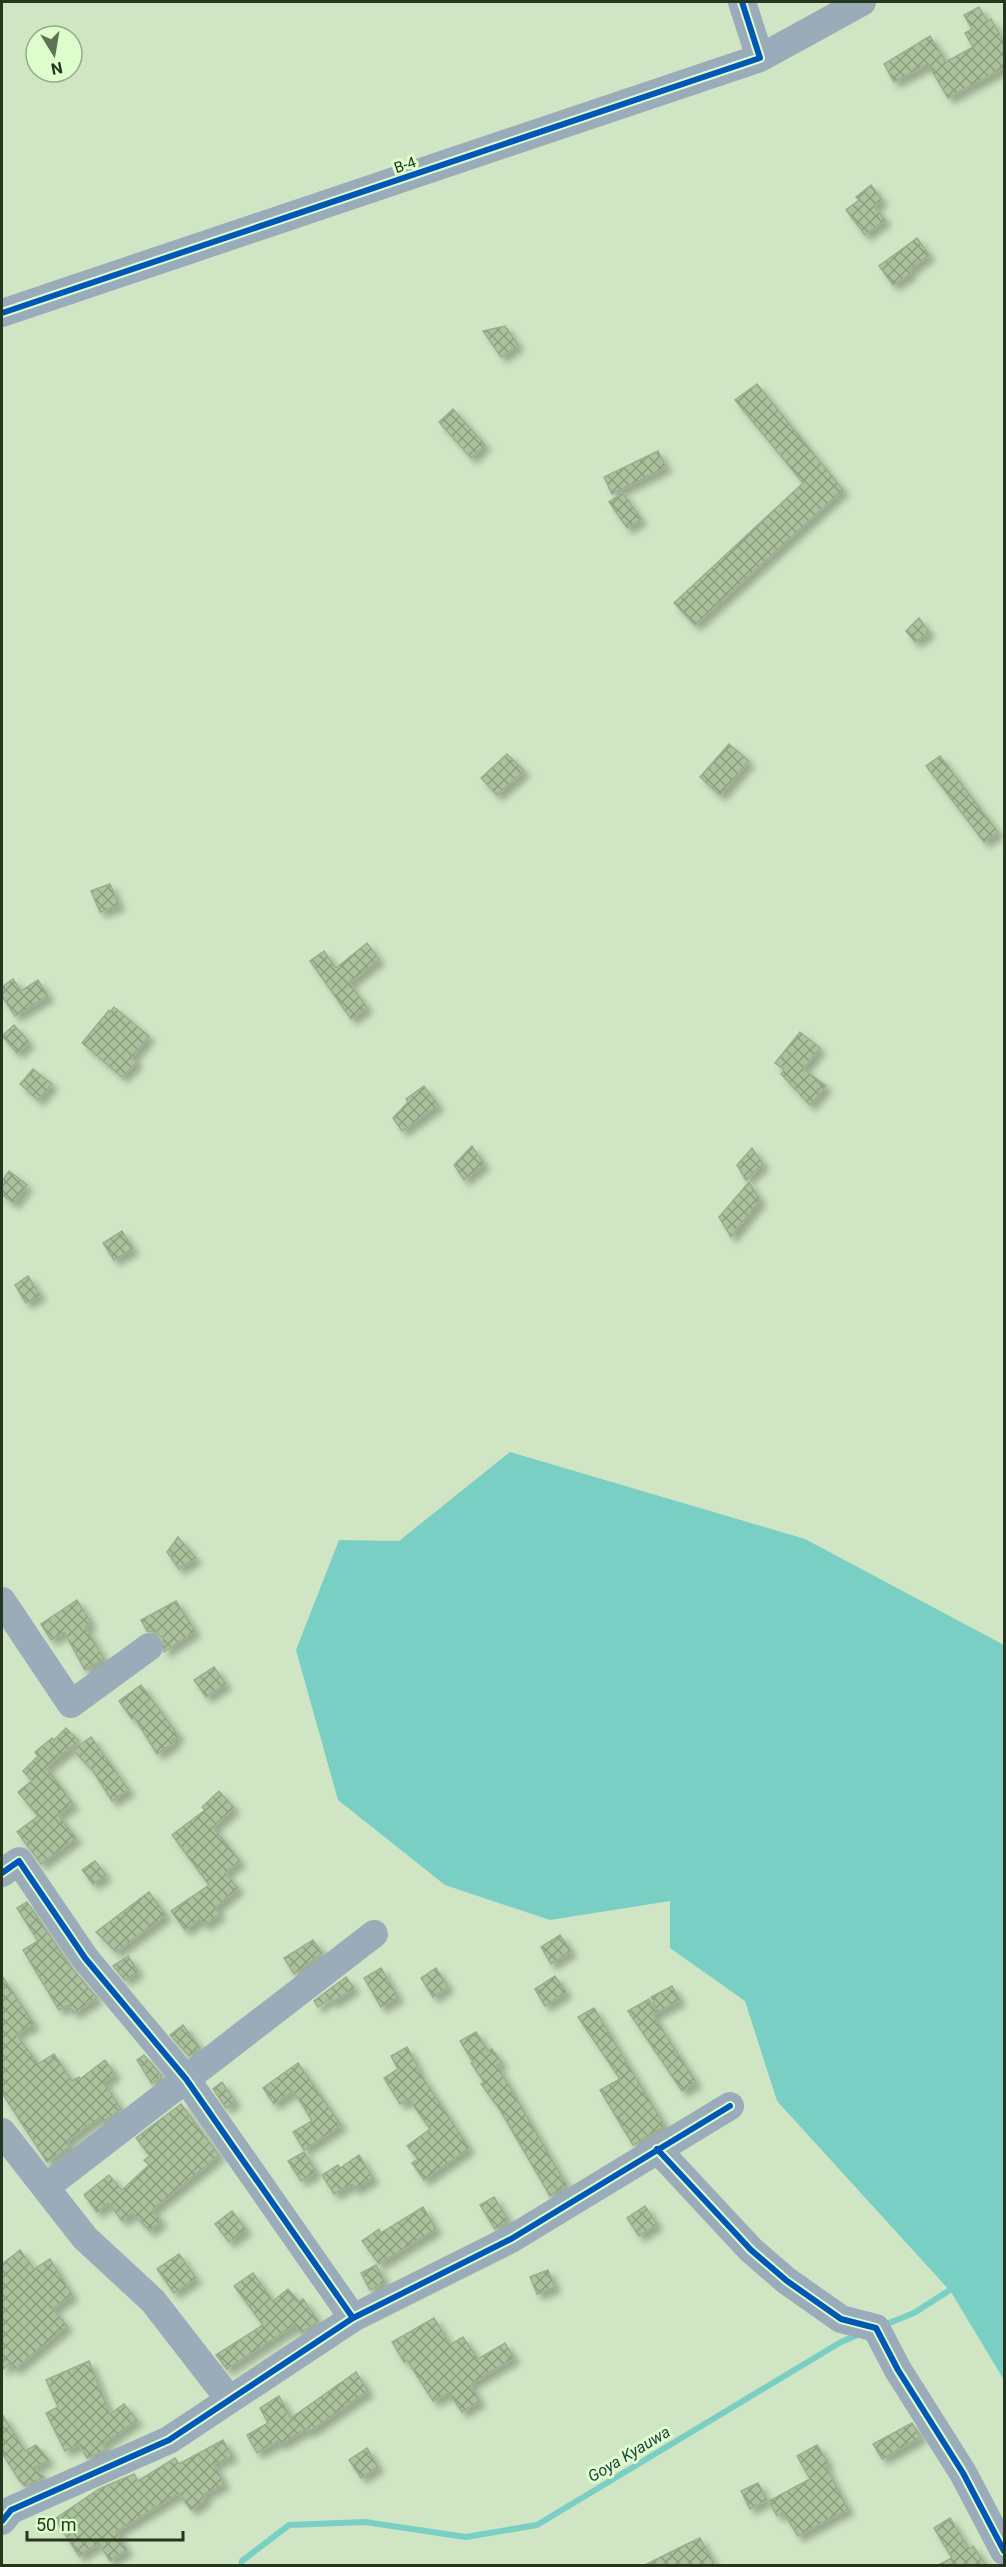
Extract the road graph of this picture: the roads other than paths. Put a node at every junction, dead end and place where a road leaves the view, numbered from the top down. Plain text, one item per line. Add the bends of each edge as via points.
1 (742, 2) edge
2 (862, 2) edge
3 (760, 58) junction
4 (2, 313) edge
5 (2, 1601) edge
6 (149, 1647) dead end
7 (2, 1873) edge
8 (374, 1934) dead end
9 (186, 2079) junction
10 (730, 2106) dead end
11 (5, 2144) edge
12 (657, 2149) junction
13 (46, 2187) junction
14 (353, 2318) junction
15 (229, 2399) junction
16 (5, 2510) edge
17 (1005, 2551) edge

1 - 3 street
2 - 3 street, B-4
3 - 4 street, B-4
5 - 6 street via 71,1704
7 - 9 street via 18,1861 84,1958
8 - 9 street
9 - 13 street
9 - 14 street
10 - 12 street
11 - 13 street
12 - 14 street via 511,2239
12 - 17 street via 751,2250 787,2281 841,2319 876,2328
13 - 15 street via 85,2238 153,2301
14 - 15 street
15 - 16 street via 169,2440

